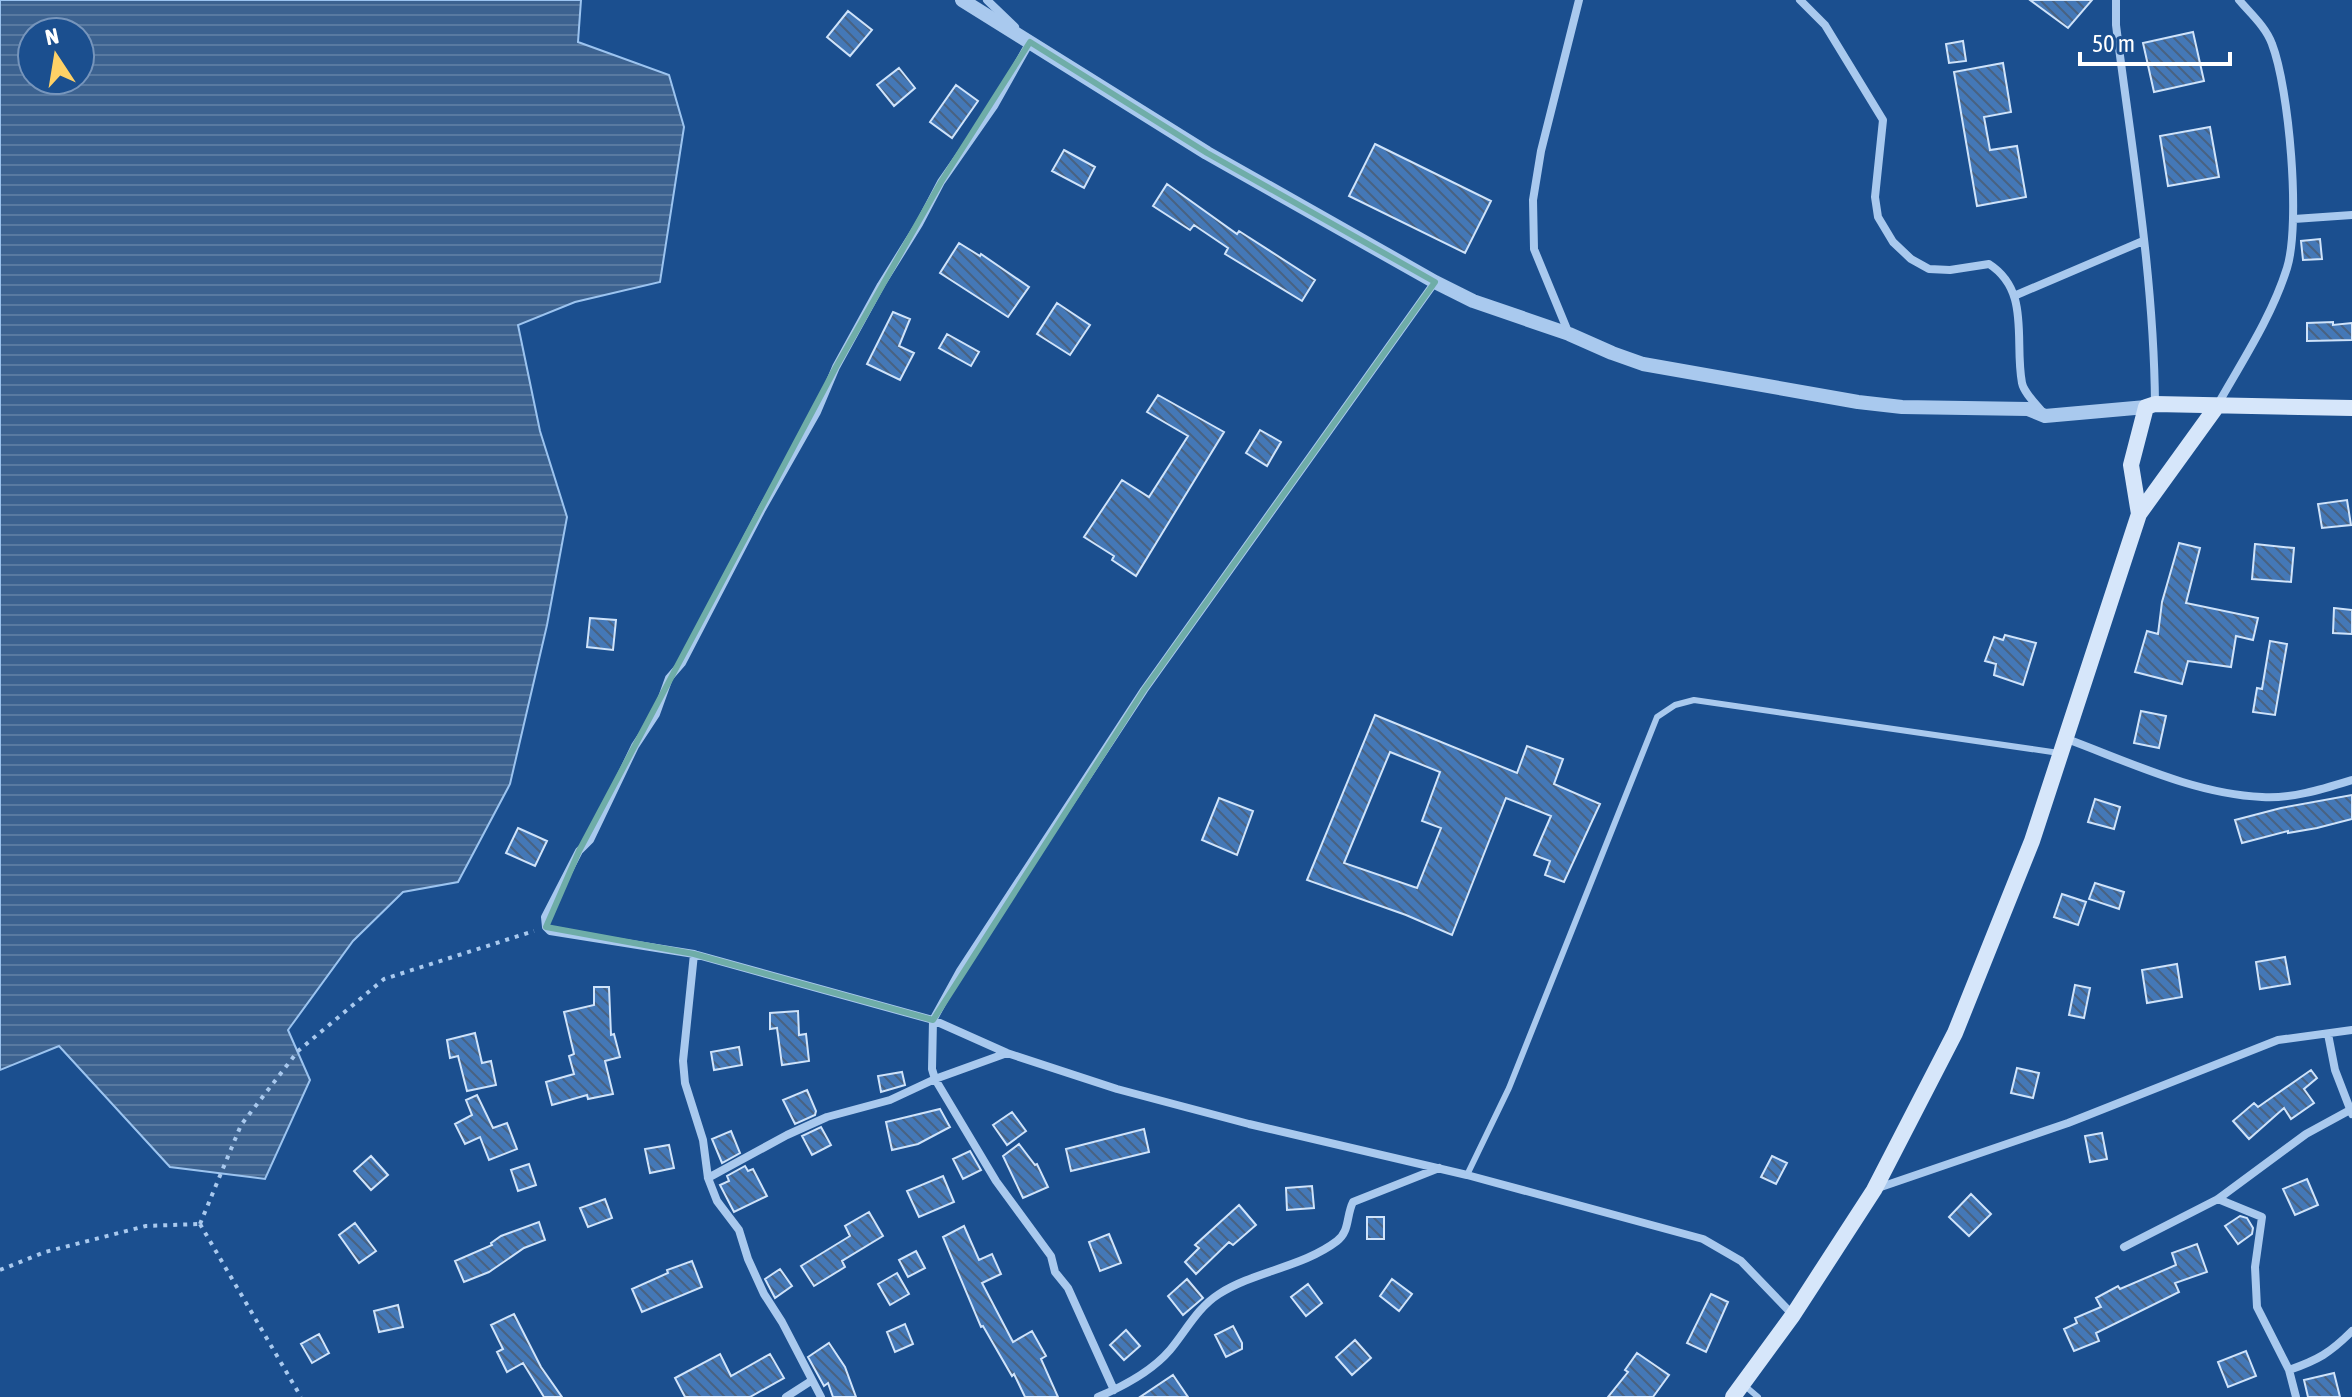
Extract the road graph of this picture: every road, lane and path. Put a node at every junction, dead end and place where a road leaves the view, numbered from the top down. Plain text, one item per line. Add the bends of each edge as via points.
1 (962, 0) edge
2 (987, 0) edge
3 (1579, 0) edge
4 (1800, 0) edge
5 (2116, 0) edge
6 (2239, 0) edge
7 (1030, 42) junction
8 (2352, 215) edge
9 (2294, 219) junction
10 (2143, 241) junction
11 (1435, 282) junction
12 (2014, 296) junction
13 (1569, 334) junction
14 (2150, 406) junction
15 (2217, 406) junction
16 (2352, 408) edge
17 (2045, 416) junction
18 (2139, 514) junction
19 (2065, 746) junction
20 (2352, 780) edge
21 (546, 927) junction
22 (694, 954) junction
23 (933, 1020) junction
24 (2352, 1030) edge
25 (2328, 1034) junction
26 (1007, 1053) junction
27 (935, 1079) junction
28 (2351, 1113) edge
29 (1439, 1168) junction
30 (1467, 1175) junction
31 (708, 1178) junction
32 (1874, 1190) junction
33 (2218, 1199) junction
34 (200, 1224) junction
35 (2124, 1247) dead end
36 (0, 1270) edge
37 (1793, 1315) junction
38 (2352, 1331) edge
39 (2289, 1370) junction
40 (811, 1381) junction
41 (1114, 1390) junction
42 (1738, 1390) edge
43 (301, 1397) edge
44 (786, 1397) edge
45 (821, 1397) edge
46 (1098, 1397) edge
47 (1758, 1397) edge
48 (2296, 1397) edge

1 - 7 street
2 - 7 street
3 - 13 street via 1533,200 1534,249
4 - 12 street via 1825,25 1883,120 1875,197 1878,217 1893,242 1929,269 1989,264 2007,280
5 - 10 street
6 - 9 street via 2271,41 2279,67
7 - 11 street via 1207,153
7 - 21 street via 875,295 682,663 669,678 656,714 545,917
8 - 9 street
9 - 15 street via 2287,268 2270,312
10 - 12 street
10 - 14 street via 2154,347
11 - 13 street
11 - 23 street via 1144,690 1008,895
12 - 17 street via 2022,386
13 - 17 street via 1643,364 1796,393 1902,407 2028,409
14 - 15 main road
14 - 17 street
14 - 18 main road via 2131,465
15 - 16 main road
15 - 18 main road
18 - 19 main road
19 - 20 street via 2218,792 2264,798
19 - 30 lane via 1694,700 1657,717 1509,1088
19 - 32 main road via 1955,1033
21 - 22 street
21 - 34 path via 384,979 298,1051 241,1125
22 - 23 street
22 - 31 street via 683,1061
23 - 26 street
23 - 27 street
24 - 25 street
25 - 28 street
25 - 32 street via 2278,1040 2068,1123
26 - 27 street
26 - 29 street via 1132,1093
27 - 31 street via 890,1100 827,1117
27 - 41 street via 996,1181 1051,1256
28 - 33 street via 2306,1134
29 - 30 street
29 - 41 street via 1353,1202 1345,1233 1337,1241 1219,1294 1169,1352
30 - 37 street via 1703,1239 1741,1261
31 - 40 street via 717,1201 739,1230 764,1294
32 - 37 main road
33 - 35 street
33 - 39 street via 2262,1217 2255,1267 2257,1307
34 - 36 path via 146,1226 45,1252
34 - 43 path
37 - 42 main road
38 - 39 street via 2331,1352
39 - 48 street
40 - 44 street
40 - 45 street
41 - 46 street
42 - 47 lane

